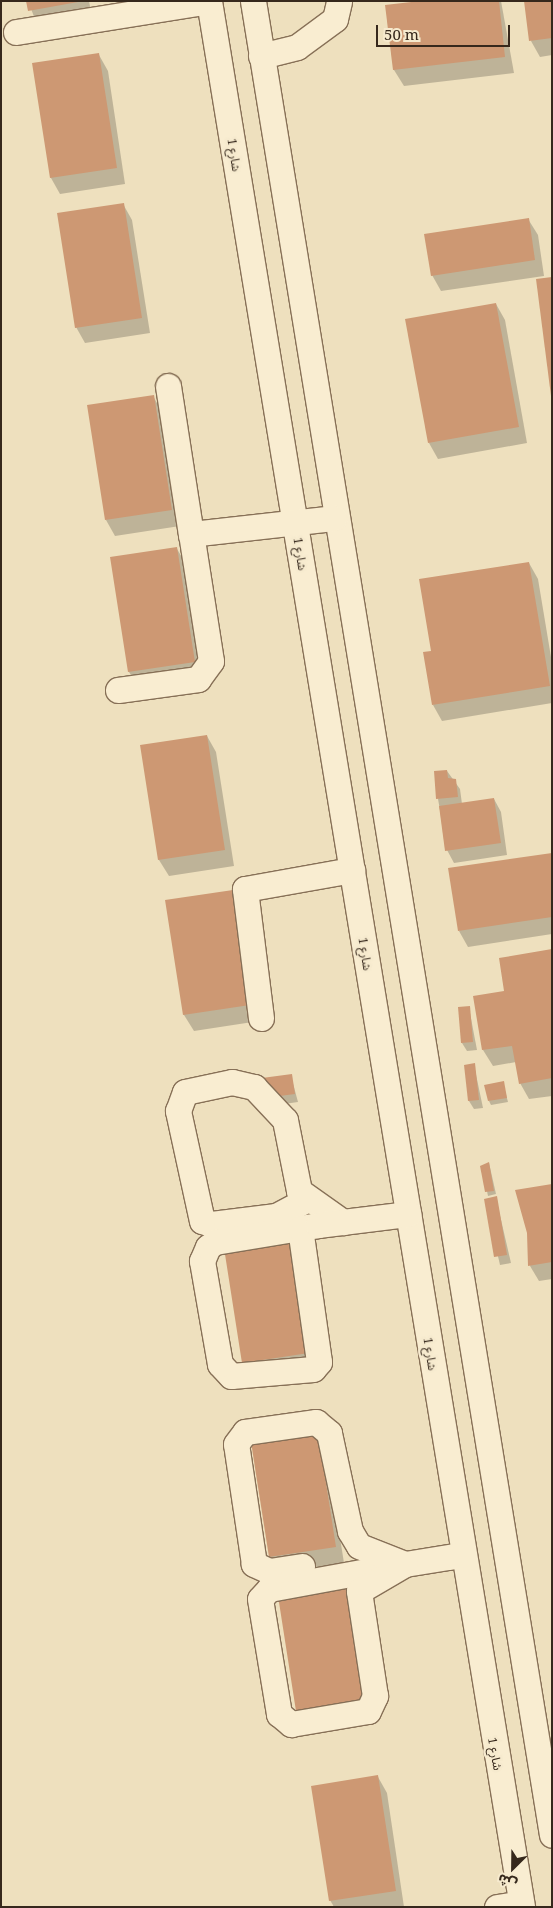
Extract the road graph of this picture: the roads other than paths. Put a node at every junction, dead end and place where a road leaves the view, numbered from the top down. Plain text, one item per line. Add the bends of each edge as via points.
1 (209, 1) edge
2 (253, 1) edge
3 (339, 1) edge
4 (16, 32) dead end
5 (261, 56) junction
6 (168, 386) dead end
7 (334, 518) junction
8 (295, 524) junction
9 (191, 534) junction
10 (118, 690) dead end
11 (352, 870) junction
12 (261, 1018) dead end
13 (306, 1200) junction
14 (408, 1214) junction
15 (343, 1222) junction
16 (300, 1228) junction
17 (462, 1292) junction
18 (422, 1297) junction
19 (376, 1554) junction
20 (461, 1555) junction
21 (405, 1564) junction
22 (552, 1835) edge
23 (522, 1905) edge
24 (497, 1907) edge

1 - 4 street
1 - 8 street, شارع 1
2 - 5 street
3 - 5 street via 335,19 297,47
5 - 7 street
6 - 9 street
7 - 8 street
7 - 17 street
8 - 9 street
8 - 11 street, شارع 1
9 - 10 street via 211,661 198,679
11 - 12 street via 245,889
11 - 14 street, شارع 1
13 - 13 street via 293,1175 285,1120 254,1088 232,1082 185,1092 178,1111 202,1221 211,1224 276,1216
13 - 15 street
14 - 15 street
14 - 18 street, شارع 1
15 - 16 street
16 - 16 street via 215,1242 205,1251 202,1261 220,1364 230,1376 313,1368 319,1362
17 - 18 street
17 - 22 street
18 - 20 street, شارع 1
19 - 19 street via 359,1546 350,1531 329,1433 316,1422 245,1432 236,1444 254,1564 269,1571
19 - 21 street
20 - 21 street
20 - 23 street, شارع 1
21 - 21 street via 359,1591 375,1696 368,1711 291,1724 279,1714 260,1599 270,1589
23 - 24 street

